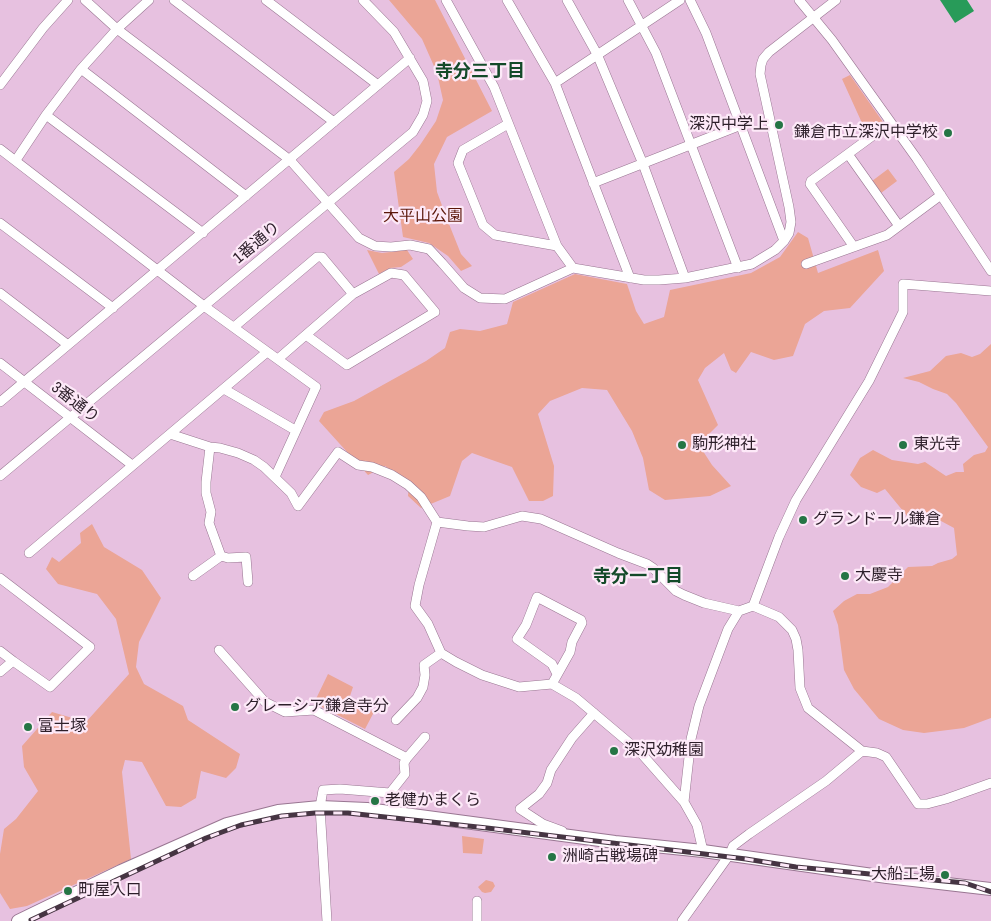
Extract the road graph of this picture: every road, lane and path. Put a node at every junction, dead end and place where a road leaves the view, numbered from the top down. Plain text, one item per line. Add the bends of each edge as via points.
1 (68, 0) edge
2 (85, 0) edge
3 (149, 0) edge
4 (174, 0) edge
5 (266, 0) edge
6 (364, 0) edge
7 (446, 0) edge
8 (507, 0) edge
9 (567, 0) edge
10 (628, 0) edge
11 (680, 0) edge
12 (690, 0) edge
13 (799, 0) edge
14 (836, 0) edge
15 (814, 17) junction
16 (642, 25) junction
17 (117, 29) junction
18 (597, 54) junction
19 (410, 58) junction
20 (81, 69) junction
21 (555, 83) junction
22 (0, 85) edge
23 (378, 85) junction
24 (46, 115) junction
25 (334, 122) junction
26 (890, 122) junction
27 (508, 124) junction
28 (741, 125) junction
29 (691, 144) junction
30 (0, 149) edge
31 (848, 154) junction
32 (16, 160) junction
33 (290, 160) junction
34 (642, 164) junction
35 (593, 183) junction
36 (941, 195) junction
37 (246, 196) junction
38 (328, 204) junction
39 (0, 223) edge
40 (900, 226) junction
41 (203, 232) junction
42 (784, 241) junction
43 (557, 246) junction
44 (854, 247) junction
45 (806, 264) dead end
46 (573, 268) junction
47 (738, 268) junction
48 (158, 270) junction
49 (991, 271) edge
50 (630, 278) junction
51 (685, 278) junction
52 (991, 292) edge
53 (0, 293) edge
54 (353, 294) junction
55 (204, 306) junction
56 (113, 308) junction
57 (234, 327) junction
58 (306, 335) junction
59 (68, 345) junction
60 (267, 352) junction
61 (278, 359) junction
62 (0, 364) edge
63 (24, 382) junction
64 (224, 389) junction
65 (0, 402) edge
66 (69, 418) junction
67 (295, 430) junction
68 (170, 434) junction
69 (210, 447) junction
70 (132, 465) junction
71 (0, 476) edge
72 (275, 477) junction
73 (436, 522) junction
74 (29, 553) dead end
75 (221, 556) junction
76 (193, 576) dead end
77 (0, 578) edge
78 (248, 582) dead end
79 (753, 606) junction
80 (739, 611) junction
81 (219, 650) dead end
82 (0, 651) edge
83 (441, 653) junction
84 (12, 660) junction
85 (0, 672) edge
86 (558, 674) junction
87 (552, 684) junction
88 (417, 698) junction
89 (426, 704) dead end
90 (594, 713) junction
91 (396, 720) dead end
92 (425, 737) dead end
93 (862, 751) junction
94 (407, 758) junction
95 (991, 783) edge
96 (684, 802) junction
97 (320, 807) junction
98 (564, 836) junction
99 (703, 850) junction
100 (730, 854) junction
101 (991, 889) edge
102 (477, 901) dead end
103 (18, 921) edge
104 (327, 921) edge
105 (477, 921) edge
106 (682, 921) edge

1 - 22 street
2 - 17 street
3 - 17 street
4 - 25 street
5 - 23 street
6 - 19 street, 1番通り via 394,32
7 - 27 street via 494,87
8 - 21 street
9 - 18 street
10 - 16 street
11 - 16 street
12 - 28 street
13 - 15 street
14 - 15 street
15 - 26 street
15 - 42 street via 769,52 763,59 760,74 789,207 791,222
16 - 18 street
16 - 29 street
17 - 20 street
17 - 33 street
18 - 21 street
18 - 34 street
19 - 23 street
19 - 38 street, 1番通り via 423,80 427,101 423,115 413,132
20 - 24 street
20 - 37 street
21 - 35 street
23 - 25 street
24 - 32 street
24 - 41 street
25 - 33 street
26 - 31 street
26 - 36 street
27 - 43 street
27 - 43 street via 463,150 458,163 483,225 495,235
28 - 29 street
28 - 42 street
29 - 34 street
29 - 47 street
30 - 32 street
31 - 40 street
31 - 44 street via 810,184
32 - 48 street
33 - 37 street
33 - 38 street
34 - 35 street
34 - 51 street
35 - 50 street
36 - 40 street
36 - 49 street
37 - 41 street
38 - 46 street via 358,238 375,246 410,245 428,249 464,288 480,298 504,299
38 - 55 street, 1番通り
39 - 56 street
40 - 44 street via 887,235
41 - 48 street
42 - 47 street via 760,260
43 - 46 street
44 - 45 street
46 - 50 street
47 - 51 street
48 - 55 street
48 - 56 street
50 - 51 street
52 - 79 street via 903,284 903,312 869,381 796,500
53 - 59 street
54 - 57 street via 322,257 317,257
54 - 58 street
54 - 58 street via 391,273 404,275 435,312 348,365
55 - 57 street
55 - 66 street, 1番通り
56 - 59 street
57 - 60 street
58 - 61 street
59 - 63 street
60 - 61 street
60 - 64 street
61 - 67 street via 316,387
62 - 63 street, 3番通り
63 - 65 street
63 - 66 street, 3番通り
64 - 67 street
64 - 68 street
66 - 70 street, 3番通り
66 - 71 street, 1番通り
67 - 72 street
68 - 69 street
68 - 70 street
69 - 72 street via 238,453 259,463
69 - 75 street via 206,482 211,512 209,523
70 - 74 street
72 - 73 street via 291,493 298,506 338,452 358,465 372,467 408,485 421,497
73 - 80 street via 484,526 522,516 541,519 647,564 684,595
73 - 83 street via 418,584 416,606
75 - 76 street
75 - 78 street via 246,557
77 - 84 street via 90,647 50,687
79 - 80 street
79 - 93 street via 779,617 792,630 798,650 800,688 808,708
80 - 96 street via 728,629 699,706 690,739
81 - 94 street via 265,702 285,712 314,710
82 - 84 street
83 - 87 street via 482,674 519,687
83 - 88 street via 424,664 423,687
84 - 85 street
86 - 86 street via 582,623 537,597 518,639 552,664
86 - 87 street
87 - 90 street
88 - 89 street
88 - 91 street
90 - 96 street via 640,752
90 - 98 street via 572,738 539,794 520,809 543,824 562,831
92 - 94 street
93 - 95 street via 886,757 918,804 946,799
93 - 100 street via 826,781 733,846
94 - 97 street via 404,774 390,793 323,790
96 - 99 street via 698,825
97 - 98 street via 368,810
97 - 103 street via 278,811 227,824
97 - 104 street
98 - 99 street
99 - 100 street
100 - 101 street
100 - 106 street
102 - 105 street

